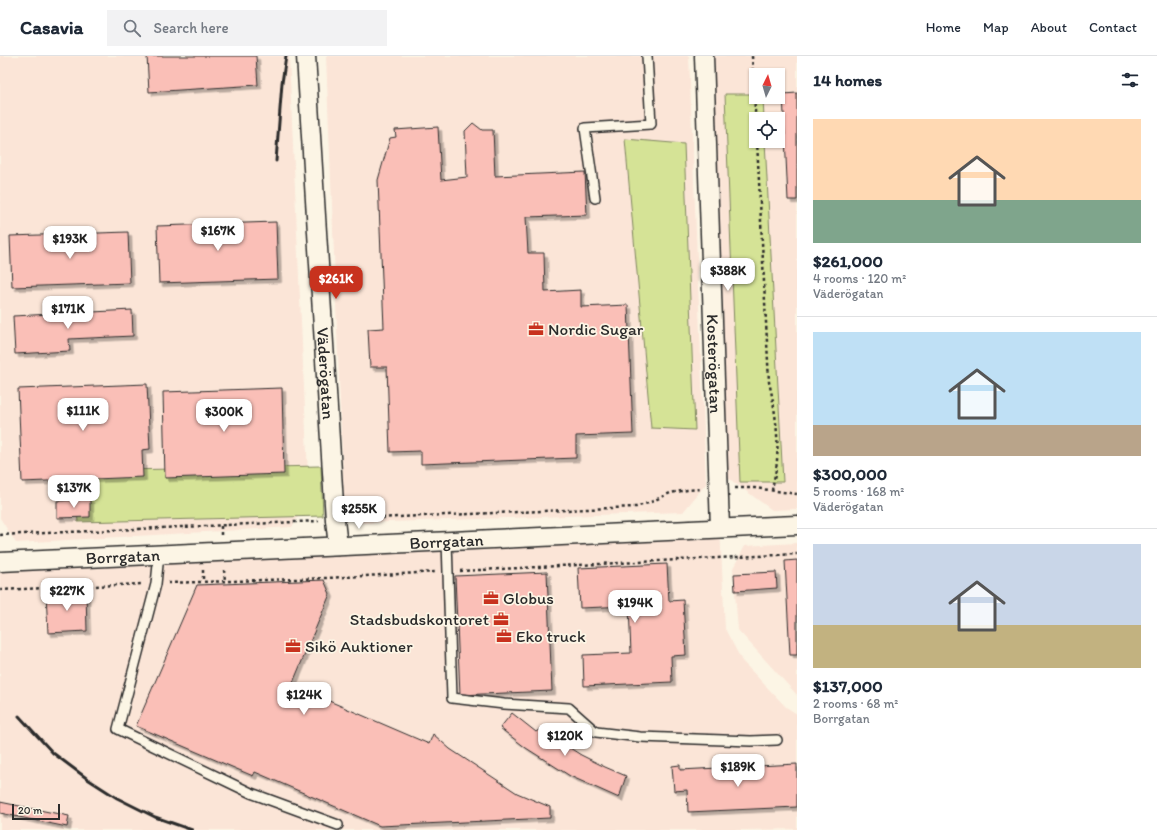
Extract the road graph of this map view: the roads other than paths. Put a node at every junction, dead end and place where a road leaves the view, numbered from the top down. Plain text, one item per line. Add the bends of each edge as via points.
1 (306, 56) edge
2 (647, 56) edge
3 (704, 56) edge
4 (595, 198) dead end
5 (797, 525) edge
6 (720, 528) junction
7 (447, 541) junction
8 (338, 546) junction
9 (159, 554) junction
10 (0, 562) edge
11 (777, 740) dead end
12 (338, 825) dead end

1 - 8 street, Väderögatan
2 - 4 lane via 651,124 585,128
3 - 6 street, Kosterögatan
5 - 6 street, Borrgatan
6 - 7 street, Borrgatan
7 - 8 street, Borrgatan
7 - 11 lane via 452,698 569,708 596,732 640,738
8 - 9 street, Borrgatan
9 - 10 street, Borrgatan
9 - 12 lane via 156,584 118,729 251,793

